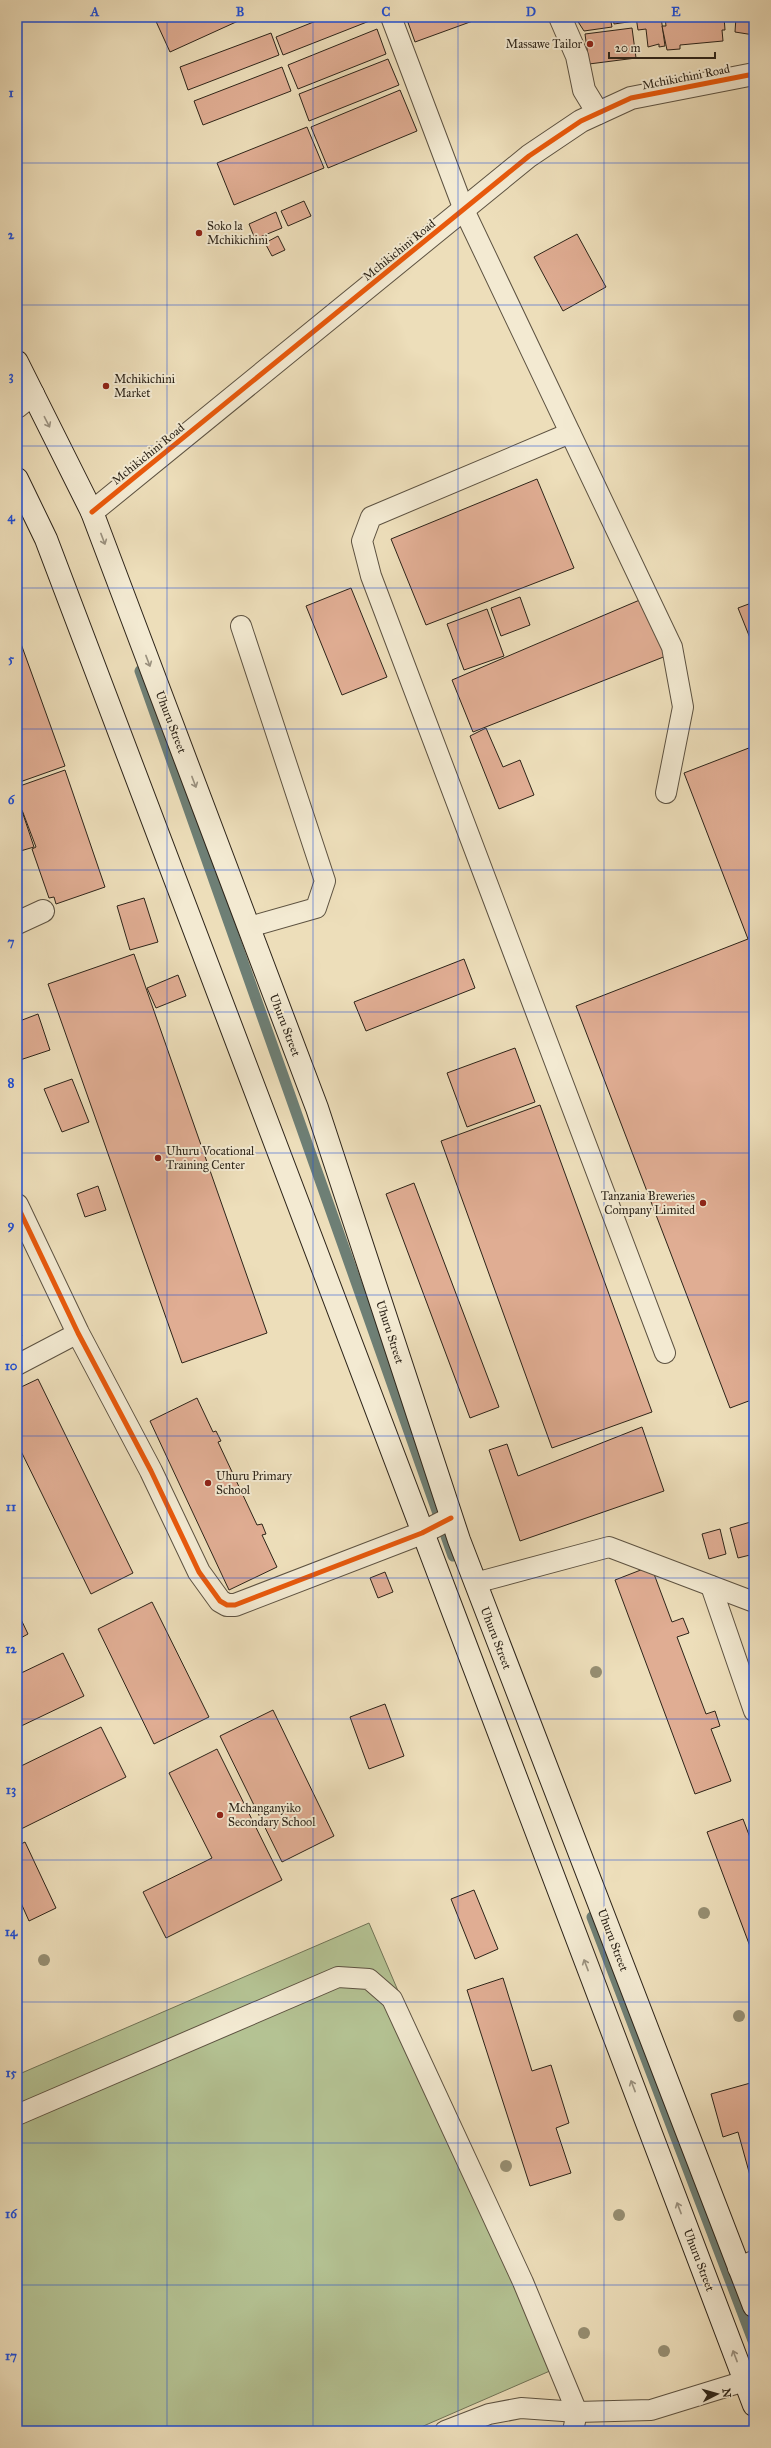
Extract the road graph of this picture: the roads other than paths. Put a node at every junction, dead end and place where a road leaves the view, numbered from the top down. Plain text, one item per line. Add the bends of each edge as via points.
1 (391, 17) edge
2 (560, 17) edge
3 (754, 74) edge
4 (598, 113) junction
5 (464, 210) junction
6 (17, 362) edge
7 (25, 400) edge
8 (570, 433) junction
9 (17, 479) edge
10 (92, 512) junction
11 (241, 626) dead end
12 (666, 793) dead end
13 (43, 911) dead end
14 (17, 923) edge
15 (249, 927) junction
16 (17, 1205) edge
17 (78, 1333) junction
18 (665, 1353) dead end
19 (17, 1366) edge
20 (451, 1518) junction
21 (422, 1533) junction
22 (475, 1583) junction
23 (711, 1586) junction
24 (754, 1602) edge
25 (754, 1711) edge
26 (17, 2115) edge
27 (747, 2265) edge
28 (754, 2306) edge
29 (745, 2381) junction
30 (754, 2405) edge
31 (577, 2412) junction
32 (445, 2431) edge
33 (573, 2431) edge

1 - 5 lane
2 - 4 main road via 576,56 584,90
3 - 4 main road, Mchikichini Road via 630,98
4 - 5 main road, Mchikichini Road via 581,121 529,156
5 - 8 lane
5 - 10 main road, Mchikichini Road
6 - 7 main road, Uhuru Street
7 -> 10 main road, Uhuru Street
8 - 12 lane via 672,647 683,707
8 - 18 lane via 371,517 362,540 371,576
9 - 21 main road, Uhuru Street via 46,539
10 -> 15 main road, Uhuru Street
11 - 15 lane via 325,881 316,908
13 - 14 main road
15 - 20 main road, Uhuru Street via 317,1108
16 - 17 main road
17 - 19 lane
17 - 21 main road via 151,1471 199,1572 220,1601 235,1606
20 - 21 main road
20 - 22 main road, Uhuru Street
29 -> 21 main road, Uhuru Street
22 - 23 lane via 609,1547
22 - 27 main road, Uhuru Street
23 - 24 lane
23 - 25 lane
26 - 31 lane via 338,1977 369,1979 392,1999 523,2282
27 - 28 main road, Uhuru Street
29 - 30 main road, Uhuru Street
29 - 31 lane via 650,2410
31 - 32 lane via 521,2408 489,2414
31 - 33 lane

